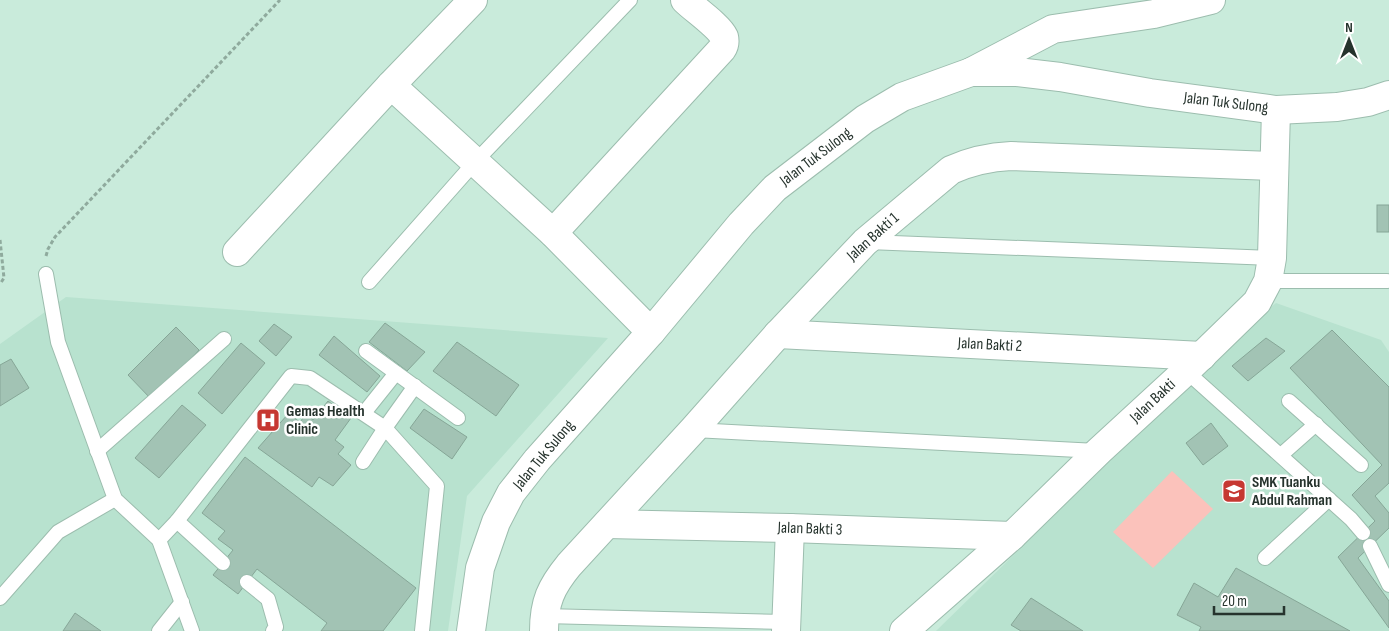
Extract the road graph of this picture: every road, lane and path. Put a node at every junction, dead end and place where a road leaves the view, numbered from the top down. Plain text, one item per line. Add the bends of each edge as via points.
1 (280, 0) edge
2 (472, 0) edge
3 (630, 0) edge
4 (685, 0) edge
5 (1211, 0) edge
6 (971, 72) junction
7 (391, 85) junction
8 (1389, 95) edge
9 (1276, 110) junction
10 (475, 162) junction
11 (1274, 166) junction
12 (553, 233) junction
13 (0, 240) edge
14 (865, 242) junction
15 (237, 252) dead end
16 (1270, 270) junction
17 (46, 274) joint
18 (1387, 281) dead end
19 (369, 282) dead end
20 (0, 284) edge
21 (651, 332) junction
22 (778, 334) junction
23 (224, 339) dead end
24 (366, 351) dead end
25 (1194, 363) junction
26 (396, 373) junction
27 (415, 386) junction
28 (1289, 401) dead end
29 (364, 413) junction
30 (458, 418) dead end
31 (1316, 424) junction
32 (385, 428) junction
33 (693, 430) junction
34 (98, 451) junction
35 (1099, 451) junction
36 (1281, 455) junction
37 (363, 462) dead end
38 (1362, 464) dead end
39 (115, 499) junction
40 (1329, 500) junction
41 (177, 521) junction
42 (607, 524) junction
43 (790, 528) junction
44 (1363, 533) dead end
45 (1012, 536) junction
46 (158, 540) junction
47 (1370, 546) dead end
48 (1265, 558) dead end
49 (223, 562) dead end
50 (247, 582) dead end
51 (1389, 585) edge
52 (0, 598) edge
53 (182, 602) junction
54 (544, 623) edge
55 (786, 626) edge
56 (159, 631) edge
57 (192, 631) edge
58 (273, 631) edge
59 (422, 631) edge
60 (470, 631) edge
61 (904, 631) edge

1 - 17 path via 55,237 45,261
2 - 7 street
3 - 10 lane
4 - 12 street via 719,30 724,37 722,49
5 - 6 street via 1154,14 1053,29
6 - 9 street, Jalan Tuk Sulong via 1017,72
6 - 21 street, Jalan Tuk Sulong via 902,97 865,119 775,188
7 - 10 street
7 - 15 street
8 - 9 street, Jalan Tuk Sulong via 1338,107
9 - 11 street, Jalan Bakti
10 - 12 street
10 - 19 lane
11 - 14 street, Jalan Bakti 1 via 991,157 951,170
11 - 16 street, Jalan Bakti
12 - 21 street
13 - 20 path via 4,278
14 - 16 lane
14 - 22 street, Jalan Bakti 1
16 - 18 lane
16 - 25 street, Jalan Bakti via 1257,302
17 - 34 lane via 58,342
21 - 60 street, Jalan Tuk Sulong via 537,460 512,493 496,522 480,568
22 - 25 street, Jalan Bakti 2
22 - 33 street, Jalan Bakti 1
23 - 34 lane
24 - 26 lane
25 - 35 street, Jalan Bakti
25 - 36 lane
26 - 27 lane
26 - 29 lane
27 - 30 lane
27 - 32 lane
28 - 31 lane
29 - 32 lane
29 - 41 lane via 310,378 292,376
31 - 36 lane
31 - 38 lane
32 - 37 lane
32 - 59 lane via 437,486
33 - 35 lane
33 - 42 street, Jalan Bakti 1
34 - 39 lane
35 - 45 street, Jalan Bakti
36 - 40 lane
39 - 46 lane
39 - 52 lane via 58,532
40 - 44 lane
40 - 48 lane
41 - 46 lane
41 - 49 lane
42 - 43 street, Jalan Bakti 3
42 - 54 street, Jalan Bakti 1 via 555,582 548,597
43 - 45 street, Jalan Bakti 3
43 - 55 street
45 - 61 street, Jalan Bakti
46 - 53 lane
47 - 51 lane
50 - 58 lane via 268,599 276,627
53 - 56 lane
53 - 57 lane
54 - 55 lane

